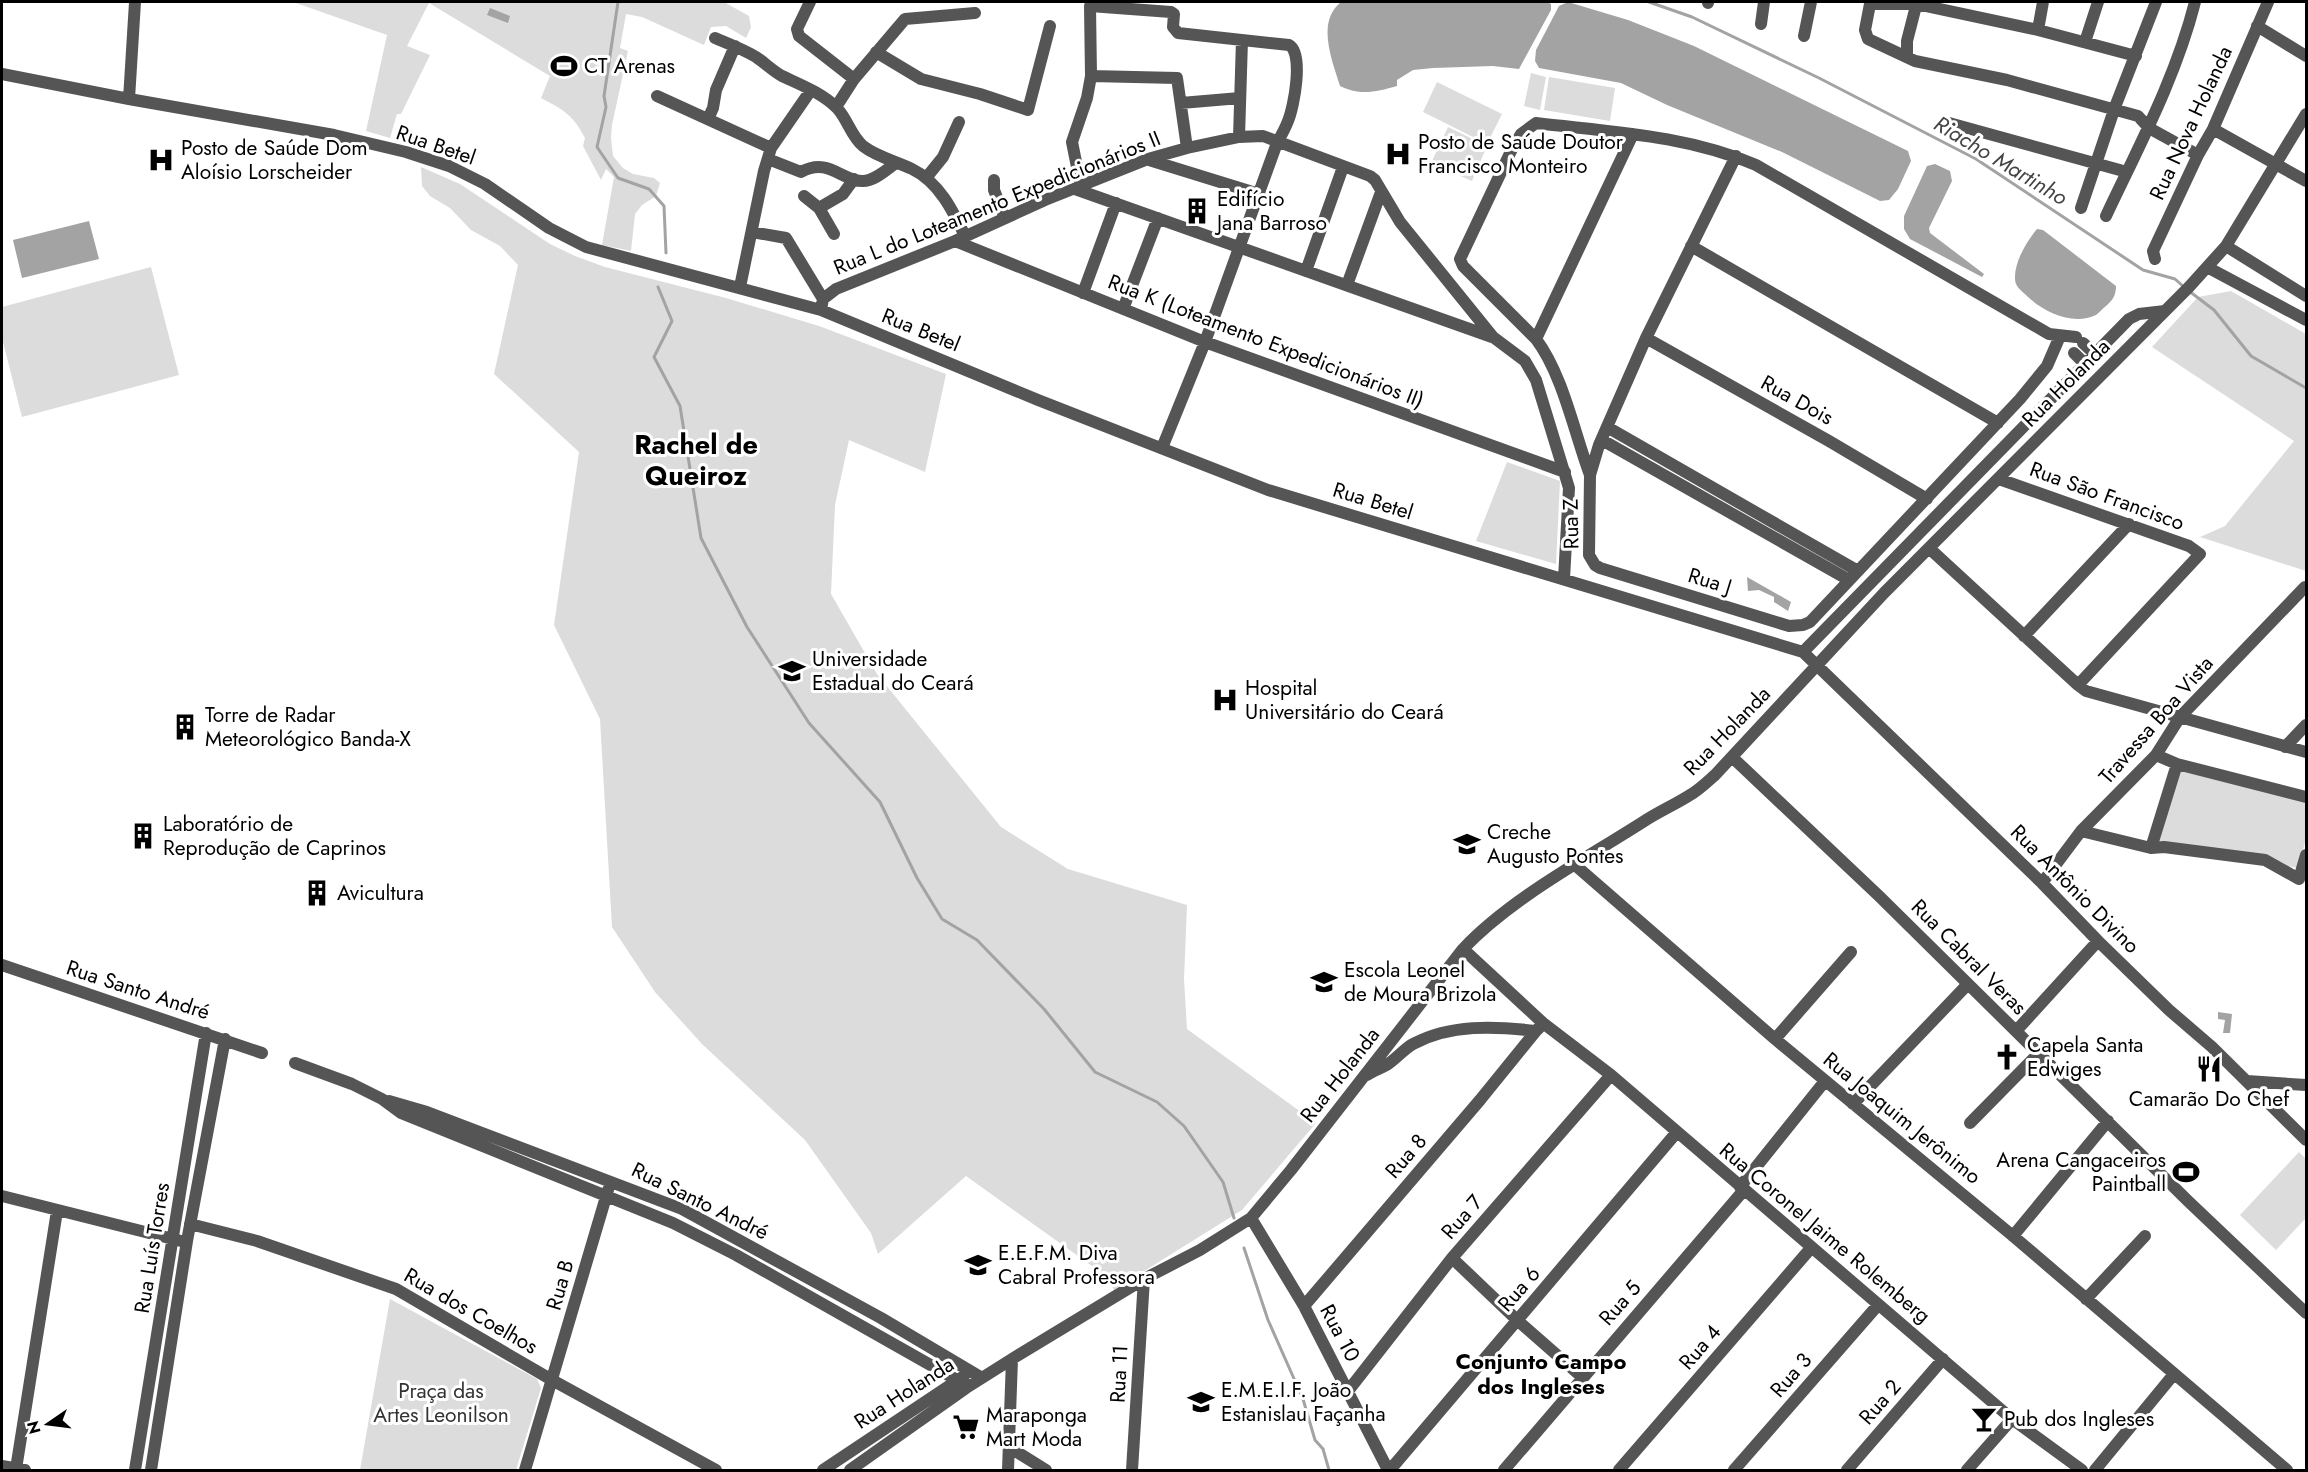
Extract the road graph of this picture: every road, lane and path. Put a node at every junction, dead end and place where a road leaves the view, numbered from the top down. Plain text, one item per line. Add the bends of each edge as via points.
1 (135, 2) edge
2 (810, 2) edge
3 (1764, 2) edge
4 (1811, 2) edge
5 (2043, 2) edge
6 (2098, 2) edge
7 (2156, 2) edge
8 (2195, 2) edge
9 (2268, 2) edge
10 (1917, 3) edge
11 (975, 13) dead end
12 (1761, 24) dead end
13 (1050, 26) dead end
14 (2256, 26) junction
15 (2038, 30) junction
16 (1804, 36) dead end
17 (715, 38) dead end
18 (1242, 40) junction
19 (2085, 42) junction
20 (735, 46) junction
21 (876, 52) junction
22 (2136, 56) junction
23 (2307, 56) edge
24 (1906, 57) junction
25 (2, 74) edge
26 (1091, 76) junction
27 (854, 79) junction
28 (811, 90) junction
29 (657, 96) dead end
30 (1240, 98) junction
31 (129, 99) junction
32 (1181, 103) junction
33 (836, 107) junction
34 (2115, 107) junction
35 (2307, 114) edge
36 (708, 119) junction
37 (959, 122) dead end
38 (1949, 123) dead end
39 (2149, 128) junction
40 (2213, 129) junction
41 (1633, 134) junction
42 (1239, 137) junction
43 (1277, 143) junction
44 (1187, 148) junction
45 (769, 154) junction
46 (2198, 155) junction
47 (1736, 156) junction
48 (1148, 159) junction
49 (2276, 162) junction
50 (896, 163) junction
51 (2096, 165) junction
52 (1343, 167) junction
53 (2127, 172) junction
54 (926, 178) junction
55 (854, 179) junction
56 (994, 180) dead end
57 (2307, 181) edge
58 (1078, 188) junction
59 (1381, 192) junction
60 (1259, 195) junction
61 (804, 196) dead end
62 (1116, 203) junction
63 (819, 208) junction
64 (2082, 208) dead end
65 (2106, 216) dead end
66 (1005, 218) junction
67 (1158, 218) junction
68 (752, 232) junction
69 (834, 234) dead end
70 (960, 238) junction
71 (1691, 246) junction
72 (2226, 246) junction
73 (1240, 247) junction
74 (2155, 259) dead end
75 (2207, 267) junction
76 (1306, 271) junction
77 (1347, 285) junction
78 (740, 287) junction
79 (1083, 293) junction
80 (2307, 296) edge
81 (822, 304) junction
82 (1123, 309) junction
83 (2166, 310) junction
84 (2307, 320) edge
85 (1493, 337) junction
86 (1646, 338) junction
87 (1536, 339) junction
88 (1204, 342) junction
89 (2072, 343) junction
90 (2095, 354) junction
91 (2085, 364) junction
92 (1998, 423) junction
93 (1607, 427) junction
94 (1576, 435) junction
95 (1600, 443) junction
96 (1162, 448) junction
97 (1565, 472) junction
98 (1590, 475) junction
99 (1999, 479) junction
100 (1927, 499) junction
101 (2129, 524) junction
102 (1930, 549) junction
103 (1600, 568) joint
104 (1853, 575) junction
105 (1564, 579) junction
106 (2305, 587) dead end
107 (1810, 622) joint
108 (2024, 636) junction
109 (1803, 652) junction
110 (1816, 665) junction
111 (2078, 686) junction
112 (2180, 717) junction
113 (2307, 724) edge
114 (2285, 747) junction
115 (2307, 752) edge
116 (2156, 755) junction
117 (1732, 757) junction
118 (2177, 764) junction
119 (2307, 797) edge
120 (2081, 831) junction
121 (2151, 848) junction
122 (2307, 855) edge
123 (1575, 865) junction
124 (2042, 883) junction
125 (2098, 941) junction
126 (1462, 949) junction
127 (1851, 952) dead end
128 (2, 965) edge
129 (1968, 984) junction
130 (1539, 1027) junction
131 (2016, 1031) junction
132 (206, 1033) junction
133 (225, 1039) junction
134 (1775, 1039) junction
135 (262, 1053) dead end
136 (2038, 1054) junction
137 (295, 1063) dead end
138 (1611, 1075) junction
139 (1362, 1078) junction
140 (1825, 1081) junction
141 (2247, 1081) junction
142 (2307, 1085) edge
143 (382, 1099) junction
144 (1853, 1104) junction
145 (2108, 1121) junction
146 (1970, 1123) dead end
147 (1677, 1132) junction
148 (2307, 1140) edge
149 (612, 1180) junction
150 (1742, 1189) junction
151 (2, 1196) edge
152 (606, 1196) junction
153 (57, 1211) junction
154 (1251, 1218) junction
155 (190, 1224) junction
156 (2013, 1236) junction
157 (2145, 1236) dead end
158 (173, 1239) junction
159 (187, 1241) junction
160 (1811, 1248) junction
161 (1452, 1258) junction
162 (1144, 1279) junction
163 (2086, 1299) junction
164 (1878, 1305) junction
165 (1304, 1306) junction
166 (2307, 1313) edge
167 (1517, 1320) junction
168 (1012, 1359) junction
169 (1943, 1359) junction
170 (2174, 1374) junction
171 (978, 1375) junction
172 (1582, 1377) junction
173 (552, 1380) junction
174 (962, 1384) junction
175 (1348, 1391) junction
176 (2012, 1419) junction
177 (1009, 1447) junction
178 (2, 1466) edge
179 (1509, 1469) edge
180 (21, 1470) edge
181 (135, 1470) edge
182 (151, 1470) edge
183 (525, 1470) edge
184 (716, 1470) edge
185 (822, 1470) edge
186 (850, 1470) edge
187 (1008, 1470) edge
188 (1046, 1470) edge
189 (1132, 1470) edge
190 (1389, 1470) edge
191 (1619, 1470) edge
192 (1734, 1470) edge
193 (1847, 1470) edge
194 (1967, 1470) edge
195 (2082, 1470) edge
196 (2095, 1470) edge
197 (2287, 1470) edge

1 - 31 street
2 - 27 street via 797,29 801,39
3 - 12 street
4 - 16 street
5 - 15 street
6 - 19 street
7 - 22 street
8 - 39 street
9 - 14 street, Rua Nova Holanda
10 - 15 street
10 - 24 street
10 - 24 street via 1870,4 1865,30 1868,39
11 - 21 street via 905,19
13 - 21 street via 1028,110 921,79
14 - 23 street
14 - 40 street, Rua Nova Holanda
15 - 19 street
17 - 20 street
18 - 26 street via 1178,33 1171,12 1090,6
18 - 30 street
18 - 43 street via 1289,45 1294,49 1293,102
19 - 22 street
20 - 28 street
20 - 36 street
21 - 27 street
22 - 34 street
24 - 34 street
25 - 31 street, Rua Betel
26 - 32 street via 1177,78
26 - 58 street via 1072,142
27 - 33 street
28 - 33 street
28 - 45 street
29 - 36 street
30 - 32 street
30 - 42 street
31 - 78 street, Rua Betel via 334,135 406,152 449,166 485,184 549,228 586,247
32 - 44 street
33 - 50 street via 862,145
34 - 39 street via 2138,116
34 - 51 street
35 - 49 street, Rua Holanda
36 - 45 street
37 - 54 street via 944,157
38 - 51 street
39 - 46 street
39 - 53 street
40 - 46 street, Rua Nova Holanda
40 - 49 street
41 - 47 street via 1653,135
41 - 87 street
41 - 87 street via 1536,123 1527,128 1512,149 1468,239 1460,259 1463,266
42 - 43 street, Rua L do Loteamento Expedicionários II via 1263,136
42 - 44 street, Rua L do Loteamento Expedicionários II
43 - 52 street, Rua L do Loteamento Expedicionários II
43 - 60 street
44 - 48 street, Rua L do Loteamento Expedicionários II
45 - 55 street via 801,172 814,167
45 - 68 street
46 - 74 street, Rua Nova Holanda via 2153,250
47 - 71 street
47 - 89 street via 2049,334
48 - 58 street, Rua L do Loteamento Expedicionários II
48 - 60 street
49 - 57 street
49 - 72 street, Rua Holanda
50 - 54 street
50 - 55 street via 872,179
51 - 53 street
51 - 64 street
52 - 59 street, Rua L do Loteamento Expedicionários II via 1370,176
52 - 76 street
53 - 65 street
54 - 70 street via 947,201
55 - 63 street via 843,194
56 - 66 street
58 - 62 street
58 - 66 street, Rua L do Loteamento Expedicionários II
59 - 77 street
59 - 85 street, Rua L do Loteamento Expedicionários II via 1400,222
60 - 73 street
61 - 63 street
62 - 67 street
62 - 79 street
63 - 69 street
66 - 70 street, Rua L do Loteamento Expedicionários II
67 - 73 street
67 - 82 street
68 - 78 street
68 - 81 street via 786,238
70 - 79 street, Rua K (Loteamento Expedicionários II)
70 - 81 street, Rua L do Loteamento Expedicionários II via 836,289
71 - 86 street
71 - 92 street
72 - 75 street, Rua Holanda
72 - 80 street
73 - 76 street
73 - 88 street
75 - 83 street, Rua Holanda
75 - 84 street
76 - 77 street
77 - 85 street
78 - 81 street, Rua Betel
79 - 82 street, Rua K (Loteamento Expedicionários II)
81 - 96 street, Rua Betel
82 - 88 street, Rua K (Loteamento Expedicionários II)
83 - 90 street, Rua Holanda via 2129,319
83 - 99 street, Rua Holanda
85 - 97 street, Rua L do Loteamento Expedicionários II via 1525,361 1532,373
86 - 93 street
86 - 100 street, Rua Dois
87 - 94 street via 1554,368
88 - 96 street
88 - 97 street, Rua K (Loteamento Expedicionários II)
89 - 90 street
89 - 91 street
89 - 92 street, Rua Holanda
90 - 91 street, Rua Holanda
91 - 109 street, Rua Holanda
92 - 100 street, Rua Holanda
93 - 95 street
93 - 104 street
94 - 95 street
94 - 98 street
95 - 98 street
95 - 104 street
96 - 105 street, Rua Betel via 1268,490
97 - 105 street, Rua L do Loteamento Expedicionários II via 1569,488
98 - 103 street, Rua Z via 1589,555
99 - 101 street, Rua São Francisco
99 - 102 street, Rua Holanda
100 - 104 street, Rua Holanda
101 - 108 street
101 - 111 street, Rua São Francisco via 2189,546 2200,554
102 - 108 street
102 - 110 street, Rua Holanda
103 - 107 street, Rua J via 1789,626
104 - 107 street, Rua Holanda
105 - 109 street, Rua Betel
106 - 112 street, Travessa Boa Vista
108 - 111 street
109 - 110 street, Rua Betel
110 - 117 street, Rua Holanda
110 - 124 street, Rua Antônio Divino
111 - 112 street
112 - 114 street
112 - 116 street, Travessa Boa Vista
113 - 114 street
114 - 115 street
116 - 118 street
116 - 120 street, Travessa Boa Vista
117 - 123 street, Rua Holanda via 1692,795
117 - 129 street, Rua Cabral Veras
118 - 119 street
118 - 121 street
120 - 121 street
120 - 124 street, Travessa Boa Vista
121 - 122 street via 2265,860 2299,879
123 - 126 street, Rua Holanda via 1495,918
123 - 134 street, Rua Joaquim Jerônimo
124 - 125 street, Rua Antônio Divino
125 - 131 street
125 - 141 street, Rua Antônio Divino
126 - 130 street, Rua Coronel Jaime Rolemberg
126 - 139 street, Rua Holanda
127 - 134 street
128 - 132 street, Rua Santo André
129 - 131 street, Rua Cabral Veras
129 - 144 street
130 - 138 street, Rua Coronel Jaime Rolemberg
130 - 139 street via 1483,1027 1426,1038
130 - 165 street, Rua 8
131 - 136 street, Rua Cabral Veras
132 - 133 street, Rua Santo André
132 - 158 street, Rua Luís Torres
133 - 135 street, Rua Santo André
133 - 155 street, Rua Luís Torres
134 - 140 street, Rua Joaquim Jerônimo
136 - 145 street, Rua Cabral Veras
136 - 146 street
137 - 143 street, Rua Santo André
138 - 147 street, Rua Coronel Jaime Rolemberg
138 - 161 street, Rua 7
139 - 154 street, Rua Holanda
140 - 144 street, Rua Joaquim Jerônimo
140 - 150 street, Rua 5
141 - 142 street
141 - 148 street, Rua Antônio Divino
143 - 149 street, Rua Santo André
143 - 152 street, Rua Santo André via 401,1113
144 - 156 street, Rua Joaquim Jerônimo
145 - 156 street
145 - 166 street, Rua Cabral Veras
147 - 150 street, Rua Coronel Jaime Rolemberg
147 - 167 street, Rua 6
149 - 152 street, Rua B
149 - 171 street, Rua Santo André via 730,1234
150 - 160 street, Rua Coronel Jaime Rolemberg
150 - 172 street, Rua 5
151 - 153 street
152 - 173 street, Rua B
152 - 174 street, Rua Santo André via 674,1223 736,1255
153 - 158 street
153 - 180 street
154 - 162 street, Rua Holanda
154 - 165 street, Rua 10
155 - 159 street, Rua Luís Torres
155 - 173 street, Rua dos Coelhos via 257,1241 396,1289
156 - 163 street, Rua Joaquim Jerônimo
157 - 163 street
158 - 159 street
158 - 181 street, Rua Luís Torres
159 - 182 street, Rua Luís Torres
160 - 164 street, Rua Coronel Jaime Rolemberg
160 - 191 street, Rua 4
161 - 167 street
161 - 175 street, Rua 7
162 - 168 street, Rua Holanda
162 - 189 street, Rua 11
163 - 170 street, Rua Joaquim Jerônimo
164 - 169 street, Rua Coronel Jaime Rolemberg
164 - 192 street, Rua 3
165 - 175 street, Rua 10
167 - 172 street
167 - 190 street, Rua 6
168 - 171 street, Rua Holanda
168 - 177 street
169 - 176 street, Rua Coronel Jaime Rolemberg
169 - 193 street, Rua 2
170 - 196 street
170 - 197 street, Rua Joaquim Jerônimo
171 - 174 street, Rua Holanda
172 - 179 street, Rua 5
173 - 183 street, Rua B
173 - 184 street, Rua dos Coelhos
174 - 185 street, Rua Holanda
174 - 186 street, Rua Holanda
175 - 190 street, Rua 10
176 - 194 street
176 - 195 street, Rua Coronel Jaime Rolemberg
177 - 187 street
177 - 188 street
178 - 180 street

